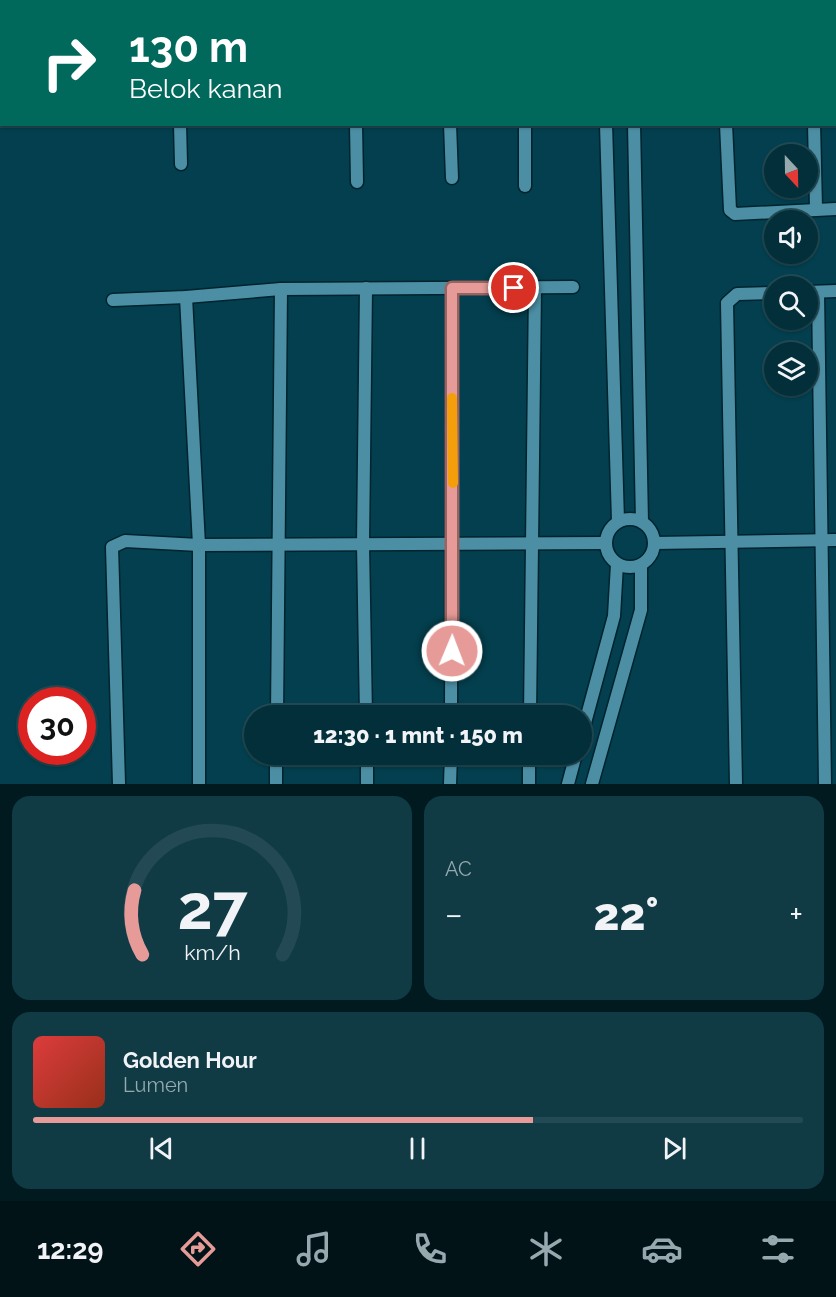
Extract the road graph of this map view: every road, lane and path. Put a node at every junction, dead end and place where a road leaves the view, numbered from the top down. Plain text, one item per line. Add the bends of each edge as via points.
1 (180, 126) edge
2 (356, 126) edge
3 (450, 126) edge
4 (525, 126) edge
5 (606, 126) edge
6 (634, 126) edge
7 (726, 126) edge
8 (814, 126) edge
9 (181, 164) dead end
10 (452, 178) dead end
11 (357, 182) dead end
12 (525, 186) dead end
13 (816, 208) junction
14 (836, 209) edge
15 (535, 287) junction
16 (573, 287) dead end
17 (366, 288) junction
18 (452, 288) junction
19 (281, 289) junction
20 (836, 291) edge
21 (818, 292) edge
22 (764, 293) edge
23 (186, 297) junction
24 (114, 300) dead end
25 (813, 330) edge
26 (618, 521) junction
27 (642, 522) junction
28 (821, 540) junction
29 (836, 540) edge
30 (733, 541) junction
31 (532, 542) junction
32 (453, 543) junction
33 (605, 543) junction
34 (654, 543) junction
35 (278, 544) junction
36 (363, 544) junction
37 (199, 545) junction
38 (617, 564) junction
39 (641, 565) junction
40 (277, 705) edge
41 (366, 705) edge
42 (451, 705) edge
43 (530, 705) edge
44 (590, 705) edge
45 (276, 765) edge
46 (367, 765) edge
47 (451, 765) edge
48 (530, 765) edge
49 (573, 765) edge
50 (119, 784) edge
51 (199, 784) edge
52 (276, 784) edge
53 (367, 784) edge
54 (450, 784) edge
55 (529, 784) edge
56 (568, 784) edge
57 (592, 784) edge
58 (736, 784) edge
59 (825, 784) edge

1 - 9 street
2 - 11 street
3 - 10 street
4 - 12 street
5 - 26 street
6 - 27 street
7 - 13 street via 730,210 735,214
8 - 13 street
13 - 14 street
15 - 16 street
15 - 18 street
15 - 31 street
17 - 18 street
17 - 19 street
17 - 36 street
18 - 32 street
19 - 23 street
19 - 35 street
20 - 21 street
22 - 30 street via 737,294 728,303
23 - 24 street
23 - 37 street
25 - 28 street
26 - 27 street
26 - 33 street
27 - 34 street via 653,535
28 - 29 street
28 - 30 street
28 - 59 street
30 - 34 street
30 - 58 street
31 - 32 street
31 - 33 street
31 - 43 street
32 - 36 street
32 - 42 street
33 - 38 street via 610,559
34 - 39 street via 653,552
35 - 36 street
35 - 37 street
35 - 40 street
36 - 41 street
37 - 50 street via 125,541 112,547
37 - 51 street
38 - 39 street
38 - 44 street via 614,616
39 - 57 street via 641,610
45 - 52 street
46 - 53 street
47 - 54 street
48 - 55 street
49 - 56 street

